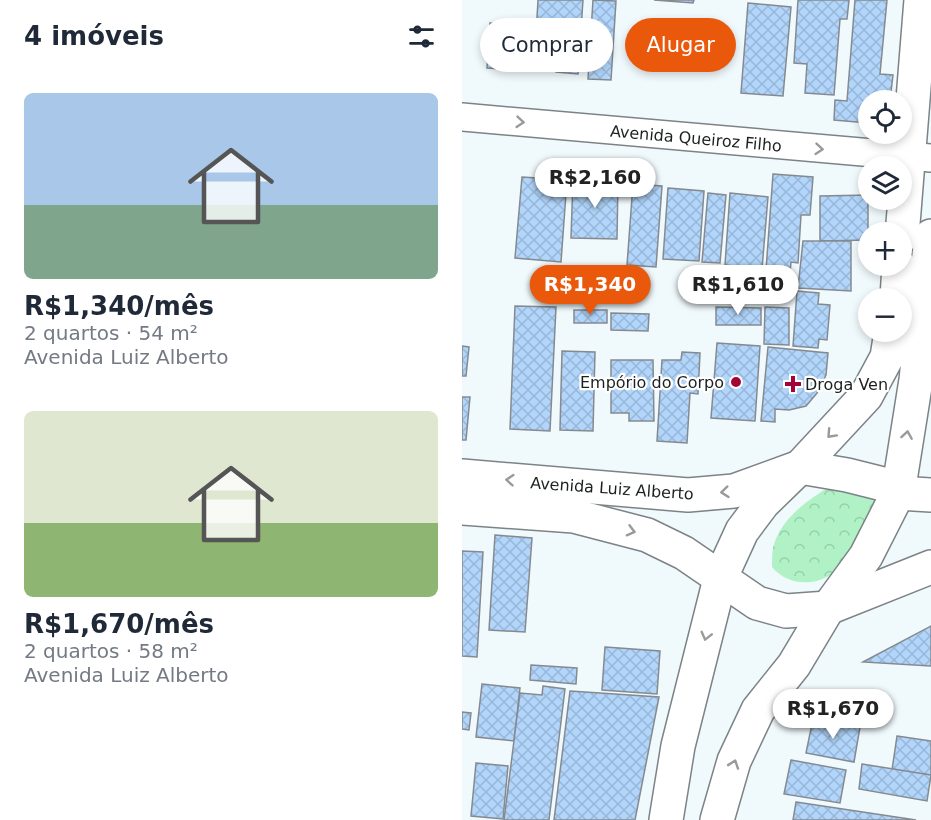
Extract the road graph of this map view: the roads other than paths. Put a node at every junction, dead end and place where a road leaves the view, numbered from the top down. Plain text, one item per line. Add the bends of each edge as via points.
1 (921, 0) edge
2 (462, 117) edge
3 (919, 157) edge
4 (905, 222) edge
5 (931, 236) edge
6 (889, 342) edge
7 (800, 467) junction
8 (462, 476) edge
9 (898, 493) junction
10 (931, 495) edge
11 (462, 508) edge
12 (931, 567) edge
13 (720, 579) junction
14 (828, 608) junction
15 (666, 820) edge
16 (717, 820) edge

1 - 3 main road
2 -> 3 street, Avenida Queiroz Filho
3 - 4 main road
9 -> 5 main road via 916,380
6 -> 7 main road via 887,357 866,396
7 -> 8 main road, Avenida Luiz Alberto via 734,491 688,495
7 - 9 main road via 883,484
7 - 13 main road via 763,503 742,531
9 - 10 main road
9 - 14 main road via 866,556
11 -> 13 main road, Avenida Luiz Alberto via 574,516 647,536 684,553
12 - 14 main road, Avenida Luiz Alberto
13 - 14 main road, Avenida Luiz Alberto via 757,603 786,611
13 -> 15 main road via 678,746
16 -> 14 main road via 734,761 758,710 794,665

